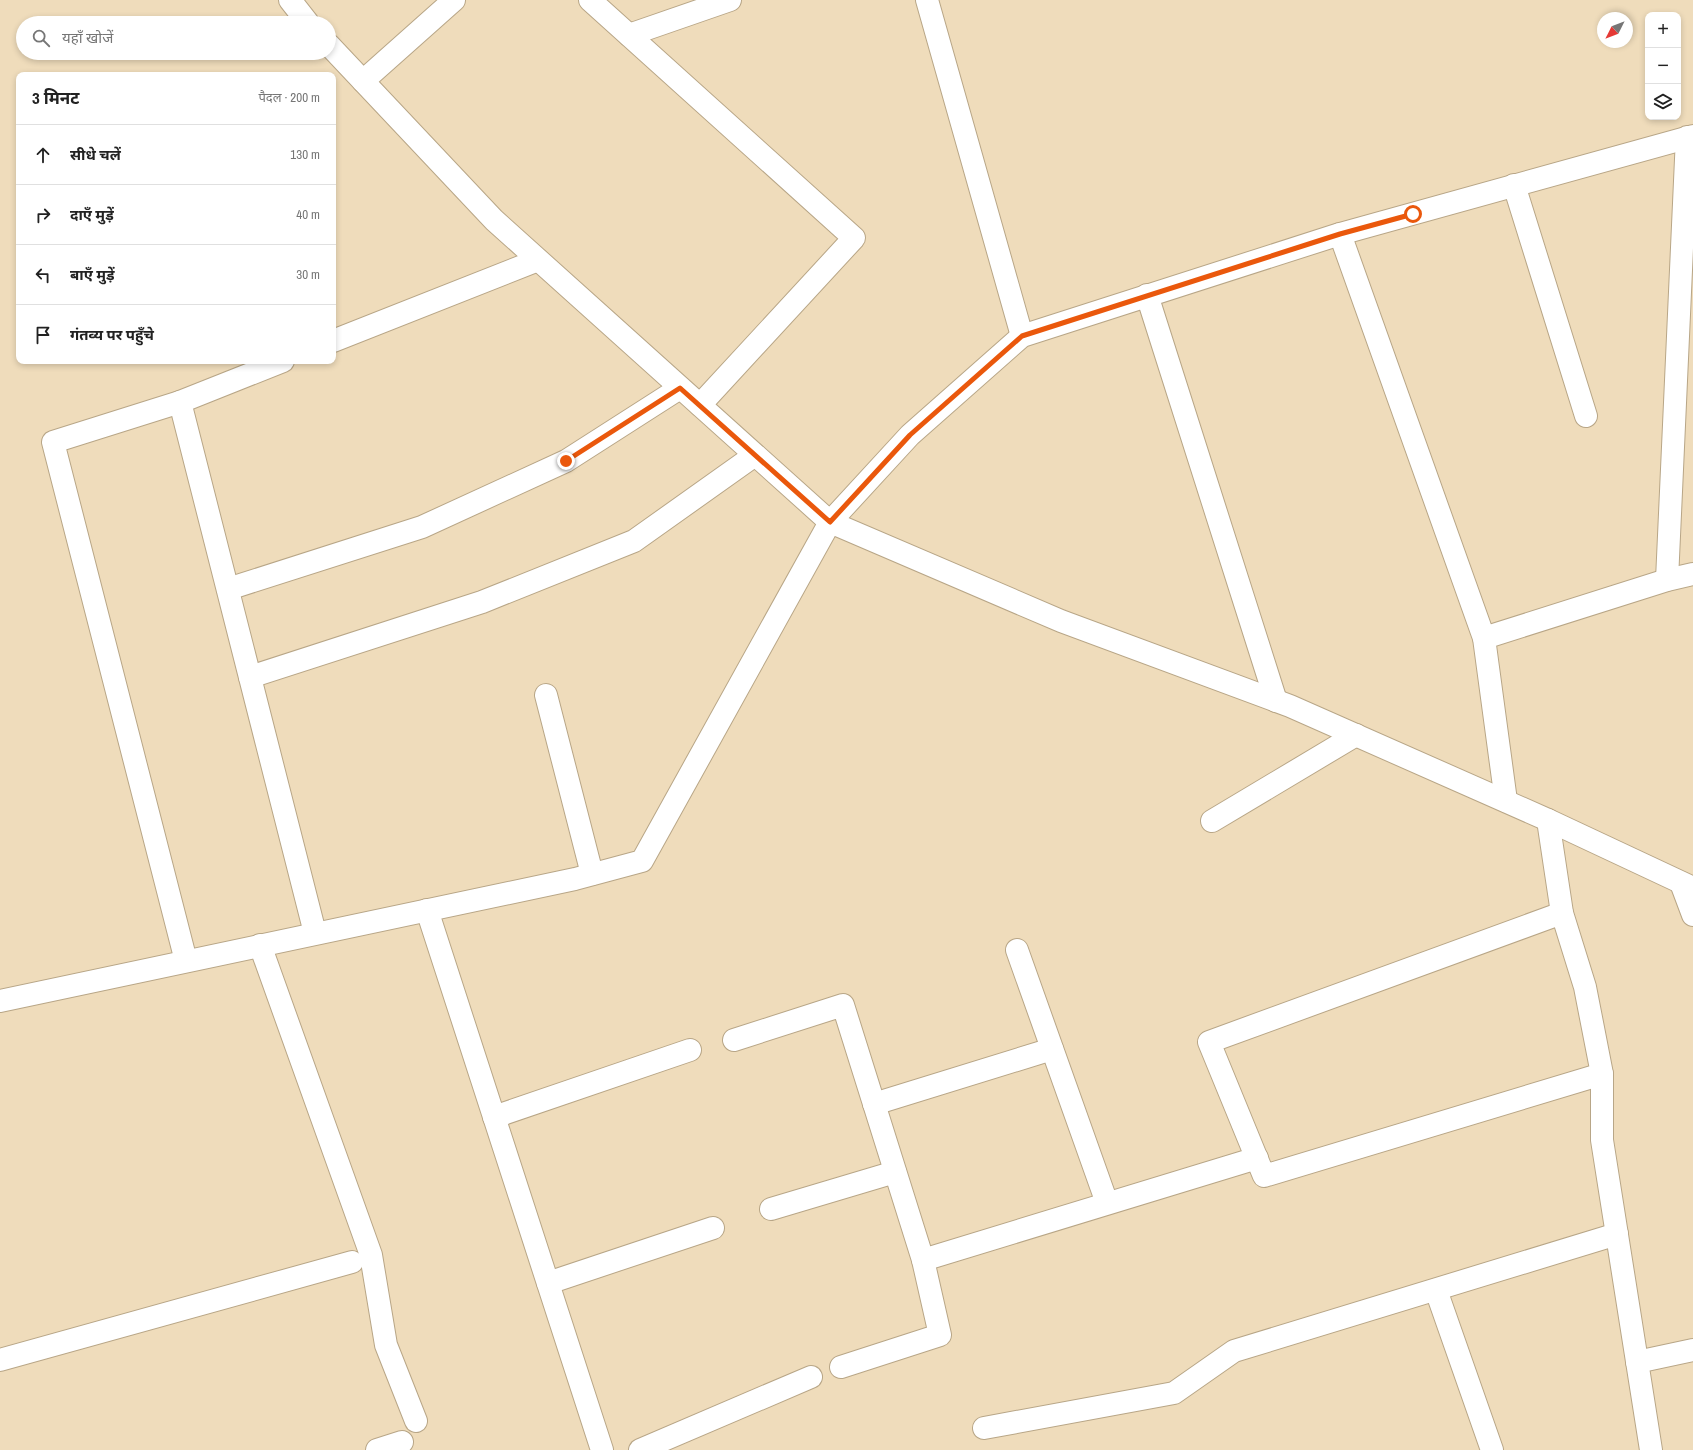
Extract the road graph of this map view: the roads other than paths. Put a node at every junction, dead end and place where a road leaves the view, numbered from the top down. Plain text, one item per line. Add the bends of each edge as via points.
1 (290, 0) edge
2 (454, 0) edge
3 (590, 0) edge
4 (730, 0) edge
5 (927, 0) edge
6 (303, 16) edge
7 (629, 35) junction
8 (336, 53) edge
9 (363, 82) junction
10 (1690, 137) edge
11 (1514, 185) junction
12 (1340, 234) junction
13 (538, 260) junction
14 (1147, 295) junction
15 (1686, 330) edge
16 (1022, 336) junction
17 (336, 340) edge
18 (275, 364) edge
19 (680, 388) junction
20 (180, 402) junction
21 (700, 405) junction
22 (1586, 416) dead end
23 (755, 455) junction
24 (830, 522) junction
25 (1693, 574) edge
26 (1667, 580) junction
27 (228, 589) junction
28 (1484, 638) junction
29 (250, 677) junction
30 (546, 695) dead end
31 (1276, 701) junction
32 (1356, 735) junction
33 (1506, 801) junction
34 (1212, 820) dead end
35 (1548, 820) junction
36 (592, 874) junction
37 (1687, 886) edge
38 (427, 910) junction
39 (1562, 913) junction
40 (1693, 915) edge
41 (315, 934) junction
42 (260, 945) junction
43 (1017, 950) dead end
44 (186, 961) junction
45 (0, 1001) edge
46 (734, 1040) dead end
47 (1052, 1049) junction
48 (690, 1050) dead end
49 (1602, 1074) junction
50 (874, 1104) junction
51 (494, 1117) junction
52 (1257, 1158) junction
53 (895, 1172) junction
54 (1107, 1204) junction
55 (771, 1209) dead end
56 (713, 1228) dead end
57 (1617, 1234) junction
58 (923, 1260) junction
59 (352, 1262) dead end
60 (548, 1283) junction
61 (1436, 1290) junction
62 (1693, 1350) edge
63 (0, 1360) edge
64 (1637, 1362) junction
65 (841, 1367) dead end
66 (811, 1377) dead end
67 (416, 1421) dead end
68 (984, 1428) dead end
69 (402, 1442) dead end
70 (377, 1450) edge
71 (602, 1450) edge
72 (640, 1450) edge
73 (1492, 1450) edge
74 (1651, 1450) edge

1 - 6 street
2 - 9 street
3 - 7 street
4 - 7 street
5 - 16 street
7 - 21 street via 854,238
8 - 9 street
9 - 13 street via 494,220
10 - 11 street
10 - 15 street
11 - 12 street
11 - 22 street
12 - 14 street
12 - 28 street
13 - 17 street
13 - 19 street
14 - 16 street
14 - 31 street
15 - 26 street
16 - 24 street via 910,435
18 - 20 street
19 - 21 street
19 - 27 street via 566,461 422,527
20 - 27 street
20 - 44 street via 53,442
21 - 23 street
23 - 24 street
23 - 29 street via 634,541 482,602
24 - 31 street via 1061,621
24 - 36 street via 642,861
25 - 26 street
26 - 28 street
27 - 29 street
28 - 33 street
29 - 41 street
30 - 36 street
31 - 32 street
32 - 33 street
32 - 34 street
33 - 35 street
35 - 37 street
35 - 39 street
36 - 38 street
37 - 40 street
38 - 41 street
38 - 51 street
39 - 49 street via 1585,987
39 - 52 street via 1209,1042
41 - 42 street
42 - 44 street
42 - 67 street via 371,1255 386,1345
43 - 47 street
44 - 45 street
46 - 50 street via 843,1005
47 - 50 street
47 - 54 street
48 - 51 street
49 - 52 street via 1264,1176
49 - 57 street via 1602,1140
50 - 53 street
51 - 60 street
52 - 54 street
53 - 55 street
53 - 58 street
54 - 58 street
56 - 60 street
57 - 61 street
57 - 64 street
58 - 65 street via 940,1335
59 - 63 street
60 - 71 street
61 - 68 street via 1234,1351 1174,1393
61 - 73 street
62 - 64 street
64 - 74 street
66 - 72 street
69 - 70 street

